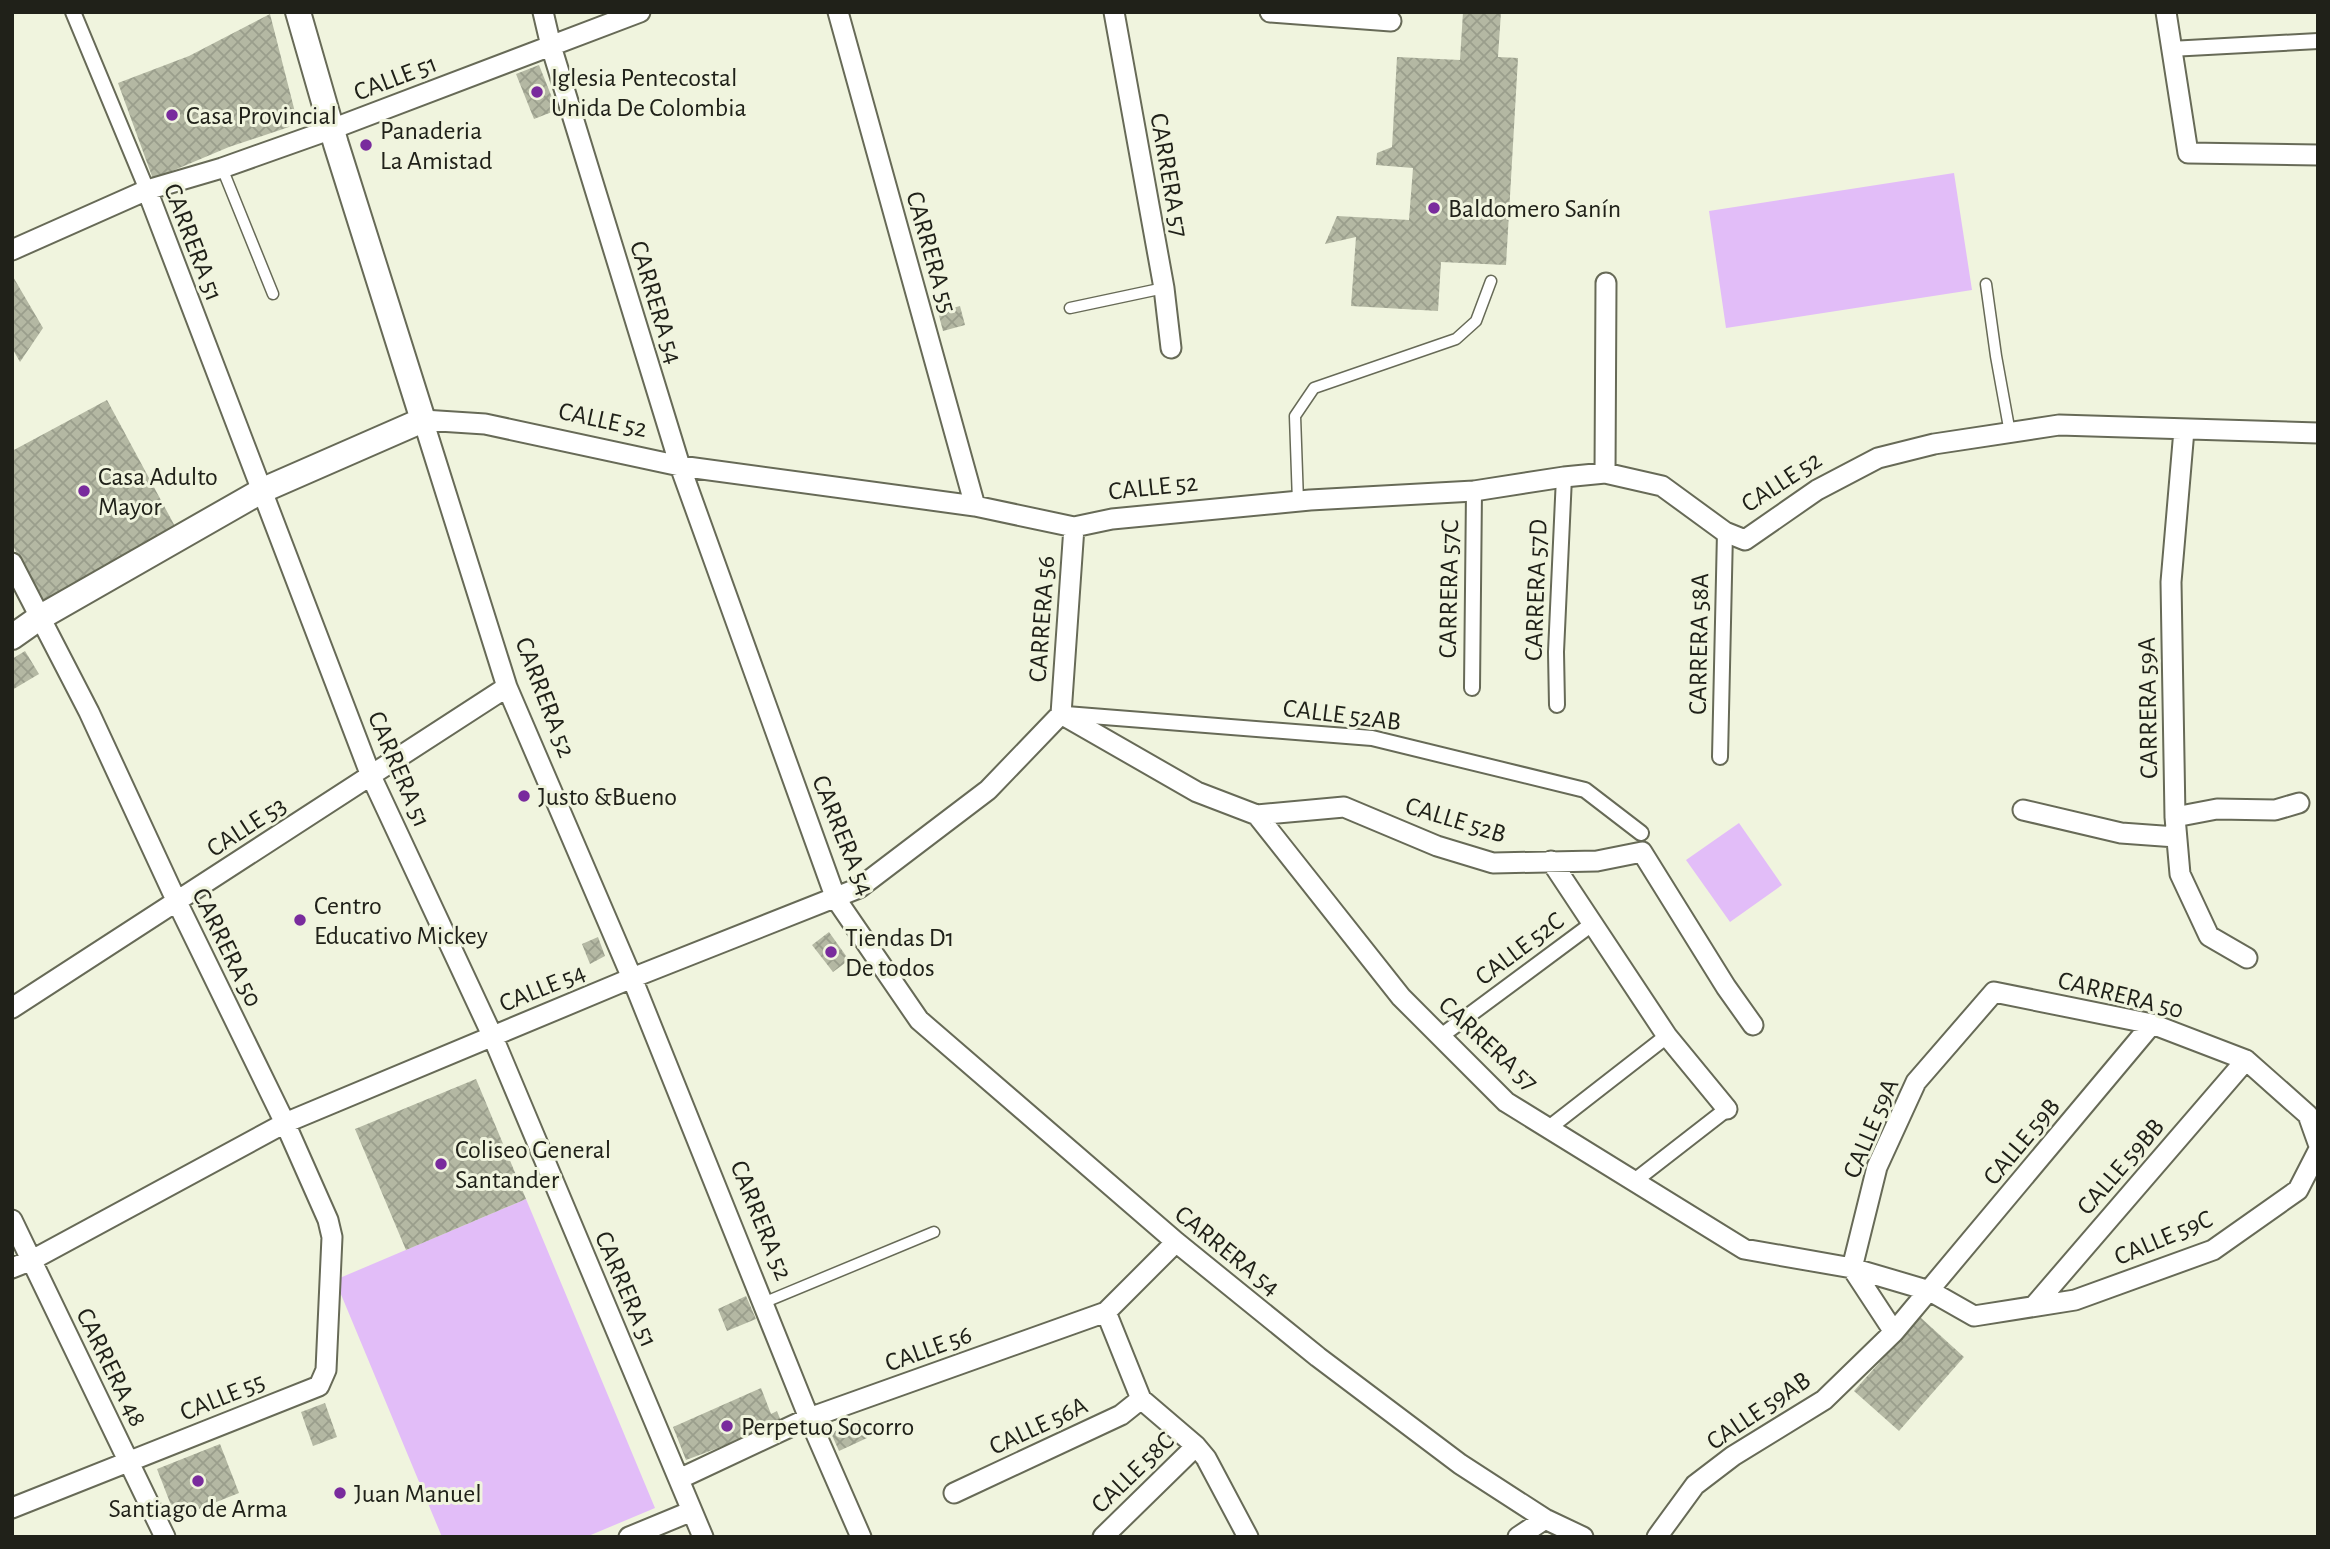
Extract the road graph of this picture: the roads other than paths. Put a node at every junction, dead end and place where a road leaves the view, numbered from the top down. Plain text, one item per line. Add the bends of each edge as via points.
1 (74, 12) edge
2 (298, 12) edge
3 (543, 12) edge
4 (640, 12) edge
5 (838, 12) edge
6 (1114, 12) edge
7 (1270, 12) edge
8 (2165, 12) edge
9 (1391, 21) dead end
10 (2318, 41) edge
11 (551, 46) junction
12 (2170, 49) junction
13 (332, 129) junction
14 (2318, 155) edge
15 (222, 168) junction
16 (147, 190) junction
17 (12, 250) edge
18 (1491, 281) dead end
19 (1606, 283) dead end
20 (1986, 284) dead end
21 (1164, 288) junction
22 (273, 294) dead end
23 (1070, 307) dead end
24 (1171, 348) dead end
25 (423, 420) junction
26 (2184, 430) junction
27 (2010, 433) junction
28 (2318, 433) edge
29 (680, 466) junction
30 (1605, 473) junction
31 (1564, 477) junction
32 (263, 491) junction
33 (1474, 491) junction
34 (1298, 502) junction
35 (975, 506) junction
36 (1074, 527) junction
37 (1725, 532) junction
38 (12, 563) edge
39 (39, 618) junction
40 (12, 637) edge
41 (507, 687) junction
42 (1472, 688) dead end
43 (1557, 705) dead end
44 (1061, 714) junction
45 (1720, 757) dead end
46 (371, 776) junction
47 (2299, 803) dead end
48 (2023, 810) dead end
49 (1257, 815) junction
50 (2175, 817) junction
51 (2176, 837) junction
52 (1641, 843) junction
53 (1551, 861) junction
54 (836, 899) junction
55 (177, 902) junction
56 (1592, 924) junction
57 (2247, 958) dead end
58 (632, 978) junction
59 (1994, 992) joint
60 (12, 1008) edge
61 (2152, 1024) junction
62 (1752, 1025) dead end
63 (492, 1035) junction
64 (1667, 1036) junction
65 (1441, 1037) junction
66 (2246, 1060) junction
67 (1727, 1109) joint
68 (285, 1123) junction
69 (1550, 1128) junction
70 (2318, 1143) edge
71 (2318, 1151) edge
72 (1633, 1182) junction
73 (12, 1220) edge
74 (934, 1232) dead end
75 (1176, 1242) junction
76 (32, 1261) junction
77 (12, 1268) edge
78 (1852, 1268) junction
79 (1930, 1291) junction
80 (764, 1303) junction
81 (2034, 1306) junction
82 (1106, 1312) junction
83 (1894, 1332) junction
84 (326, 1370) joint
85 (1141, 1399) junction
86 (810, 1418) junction
87 (1196, 1446) junction
88 (128, 1461) junction
89 (679, 1479) junction
90 (954, 1493) dead end
91 (12, 1508) edge
92 (692, 1511) junction
93 (1545, 1518) junction
94 (165, 1537) edge
95 (629, 1537) edge
96 (703, 1537) edge
97 (861, 1537) edge
98 (1103, 1537) edge
99 (1248, 1537) edge
100 (1518, 1537) edge
101 (1583, 1537) edge
102 (1657, 1537) edge

1 - 16 street, CARRERA 51
2 - 13 street, CARRERA 52
3 - 11 street, CARRERA 54
4 - 11 street, CALLE 51
5 - 35 street, CARRERA 55
6 - 21 street, CARRERA 57
7 - 9 street
8 - 12 street
10 - 12 street
11 - 13 street, CALLE 51
11 - 29 street, CARRERA 54
12 - 14 street via 2188,153
13 - 15 street, CALLE 51
13 - 25 street, CARRERA 52
15 - 16 street, CALLE 51
15 - 22 lane
16 - 17 street, CALLE 51
16 - 32 street, CARRERA 51
18 - 34 lane via 1476,321 1456,339 1314,388 1295,416
19 - 30 street
20 - 27 lane
21 - 23 lane
21 - 24 street, CARRERA 57
25 - 29 street, CALLE 52 via 485,424
25 - 32 street, CALLE 52
25 - 41 street, CARRERA 52
26 - 27 street, CALLE 52 via 2059,425
26 - 28 street, CALLE 52
26 - 50 street, CARRERA 59A via 2171,582
27 - 37 street, CALLE 52 via 1878,458 1817,490 1745,540
29 - 35 street, CALLE 52
29 - 54 street, CARRERA 54
30 - 31 street, CALLE 52
30 - 37 street, CALLE 52 via 1662,486
31 - 33 street, CALLE 52
31 - 43 street, CARRERA 57D
32 - 39 street, CALLE 52
32 - 46 street, CARRERA 51
33 - 34 street, CALLE 52
33 - 42 street, CARRERA 57C
34 - 36 street, CALLE 52 via 1112,519
35 - 36 street, CALLE 52
36 - 44 street, CARRERA 56
37 - 45 street, CARRERA 58A
38 - 39 street, CARRERA 50
39 - 40 street, CALLE 52
39 - 55 street, CARRERA 50 via 89,712
41 - 46 street, CALLE 53
41 - 58 street, CARRERA 52
44 - 49 street via 1197,792
44 - 52 street, CALLE 52AB via 1373,738 1585,790
44 - 54 street, CALLE 54 via 989,790 859,888
46 - 55 street, CALLE 53
46 - 63 street, CARRERA 51
47 - 50 street via 2275,810 2217,809
48 - 51 street via 2121,833
49 - 53 street, CALLE 52B via 1345,807 1437,846 1493,863
49 - 65 street, CARRERA 57 via 1401,997
50 - 51 street, CARRERA 59A
51 - 57 street, CARRERA 59A via 2179,874 2209,936
52 - 53 street, CALLE 52B via 1597,861
52 - 62 street
53 - 56 street
54 - 58 street, CALLE 54
54 - 75 street, CARRERA 54 via 919,1020
55 - 60 street, CALLE 53
55 - 68 street, CARRERA 50
56 - 64 street
56 - 65 street, CALLE 52C
58 - 63 street, CALLE 54
58 - 80 street, CARRERA 52
59 - 61 street, CARRERA 50
59 - 78 street, CALLE 59A via 1916,1082 1877,1167
61 - 66 street, CARRERA 50
61 - 79 street, CALLE 59B
63 - 68 street, CALLE 54
63 - 89 street, CARRERA 51
64 - 67 street
64 - 69 street
65 - 69 street, CARRERA 57 via 1506,1102
66 - 70 street, CARRERA 50 via 2308,1115
66 - 81 street, CALLE 59BB
67 - 72 street
68 - 76 street, CALLE 54
68 - 84 street, CARRERA 50 via 332,1237
69 - 72 street, CARRERA 57
71 - 81 street, CALLE 59C via 2298,1190 2213,1250 2075,1300
72 - 78 street, CARRERA 57 via 1744,1249
73 - 76 street, CARRERA 48
74 - 80 lane
75 - 82 street, CALLE 56
75 - 93 street, CARRERA 54 via 1460,1464
76 - 77 street, CALLE 54
76 - 88 street, CARRERA 48
78 - 79 street, CARRERA 57
78 - 83 street
79 - 81 street, CARRERA 57 via 1974,1316
79 - 83 street, CALLE 59AB
80 - 86 street, CARRERA 52
82 - 85 street
82 - 86 street, CALLE 56
83 - 102 street, CALLE 59AB via 1824,1400 1695,1485
84 - 88 street, CALLE 55 via 319,1385
85 - 87 street
85 - 90 street, CALLE 56A via 1121,1415
86 - 89 street, CALLE 56
86 - 97 street, CARRERA 52
87 - 98 street, CALLE 58C
87 - 99 street
88 - 91 street, CALLE 55
88 - 94 street, CARRERA 48
89 - 92 street, CARRERA 51
92 - 95 street
92 - 96 street, CARRERA 51
93 - 100 street
93 - 101 street, CARRERA 54

